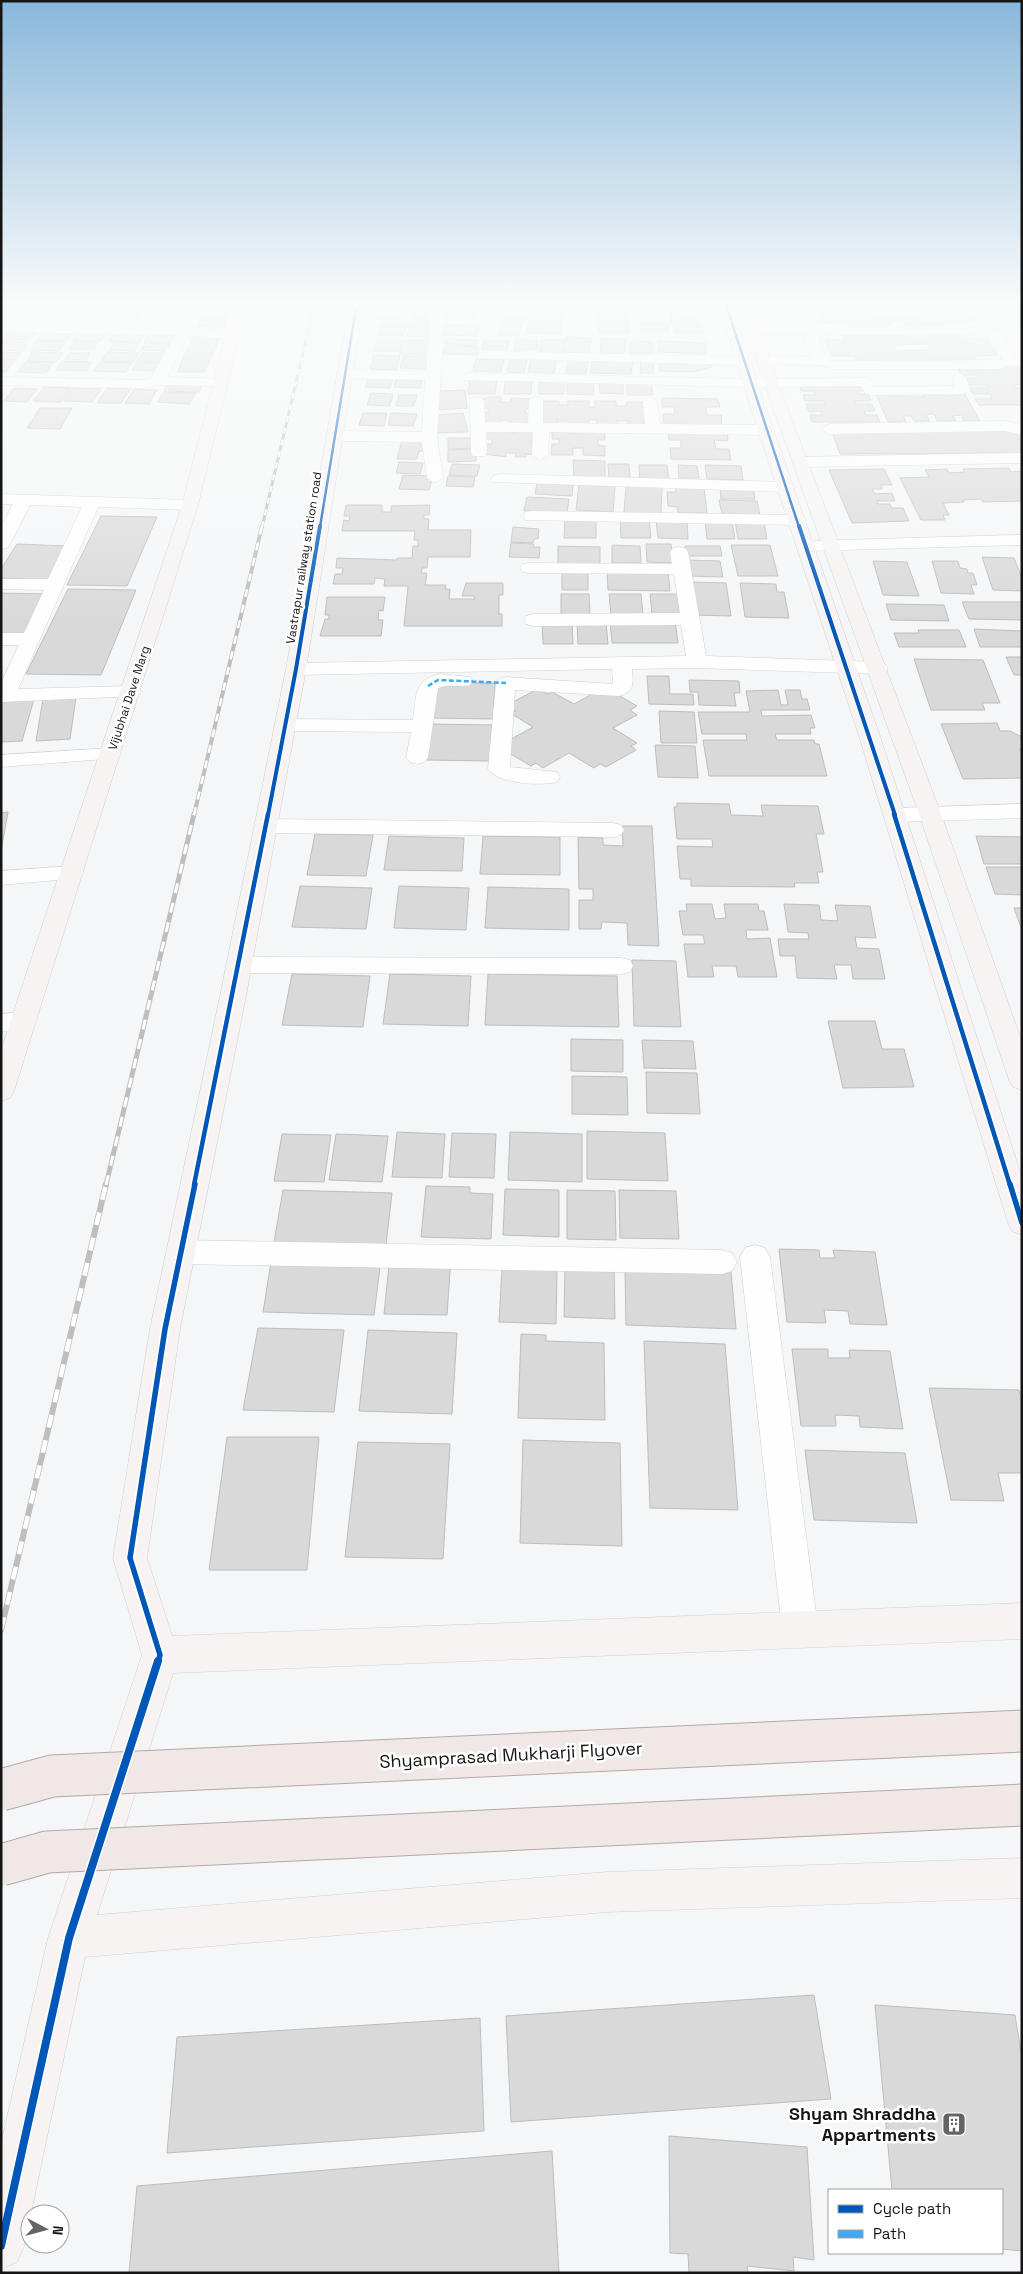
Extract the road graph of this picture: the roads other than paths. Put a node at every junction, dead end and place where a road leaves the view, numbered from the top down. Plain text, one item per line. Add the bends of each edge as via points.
1 (215, 408) edge
2 (339, 408) edge
3 (431, 408) edge
4 (477, 408) edge
5 (537, 408) edge
6 (651, 408) edge
7 (758, 408) edge
8 (781, 408) edge
9 (478, 427) junction
10 (538, 428) junction
11 (829, 428) dead end
12 (652, 429) junction
13 (766, 430) junction
14 (1022, 430) edge
15 (335, 436) junction
16 (429, 438) junction
17 (479, 453) dead end
18 (540, 455) dead end
19 (1022, 458) edge
20 (801, 462) junction
21 (435, 478) dead end
22 (499, 479) dead end
23 (786, 488) junction
24 (1, 500) edge
25 (24, 500) junction
26 (92, 502) junction
27 (190, 505) junction
28 (530, 516) dead end
29 (798, 520) junction
30 (1022, 540) edge
31 (1, 544) edge
32 (806, 546) junction
33 (833, 546) junction
34 (529, 568) dead end
35 (1, 584) edge
36 (55, 585) junction
37 (690, 619) junction
38 (533, 620) dead end
39 (1, 639) edge
40 (31, 639) junction
41 (763, 646) dead end
42 (695, 654) junction
43 (622, 664) junction
44 (847, 667) junction
45 (878, 668) junction
46 (296, 669) junction
47 (506, 683) junction
48 (131, 692) junction
49 (4, 695) edge
50 (285, 725) junction
51 (422, 726) junction
52 (111, 754) junction
53 (416, 758) dead end
54 (1, 761) edge
55 (550, 777) dead end
56 (1022, 811) edge
57 (930, 814) junction
58 (895, 815) junction
59 (266, 826) junction
60 (613, 830) dead end
61 (72, 873) junction
62 (1, 878) edge
63 (239, 965) junction
64 (621, 966) dead end
65 (13, 1022) edge
66 (1022, 1080) edge
67 (1, 1091) edge
68 (1022, 1223) edge
69 (181, 1252) junction
70 (755, 1257) dead end
71 (722, 1262) dead end
72 (1022, 1621) edge
73 (800, 1629) junction
74 (160, 1655) junction
75 (1022, 1731) edge
76 (1, 1790) edge
77 (1022, 1805) edge
78 (1, 1864) edge
79 (1022, 1878) edge
80 (69, 1938) junction
81 (1, 2246) edge

1 - 27 street, Vijubhai Dave Marg
2 - 15 street, Vastrapur railway station road
3 - 16 street
4 - 9 street
5 - 10 street
6 - 12 street
7 - 13 street
8 - 20 street
9 - 10 street
9 - 17 street
10 - 12 street
10 - 18 street
11 - 14 street via 1005,426
12 - 13 street
13 - 23 street
15 - 16 street
15 - 46 street, Vastrapur railway station road
16 - 21 street
19 - 20 street
20 - 33 street
22 - 23 street
23 - 29 street
24 - 25 street
25 - 26 street
25 - 31 street
26 - 27 street
26 - 36 street
27 - 48 street, Vijubhai Dave Marg
28 - 29 street
29 - 32 street
30 - 33 street
32 - 33 street
32 - 44 street
33 - 45 street
34 - 37 street via 681,561
35 - 36 street
36 - 40 street
37 - 38 street
37 - 42 street
39 - 40 street
40 - 49 street
41 - 42 street
42 - 43 street
42 - 44 street
43 - 46 street
43 - 47 street via 624,684 620,690
44 - 45 street
44 - 58 street
45 - 57 street
46 - 50 street, Vastrapur railway station road
47 - 51 street via 450,680 431,683
47 - 55 street via 499,769 506,774
48 - 49 street
48 - 52 street, Vijubhai Dave Marg
50 - 51 street
50 - 59 street, Vastrapur railway station road
51 - 53 street
52 - 54 street
52 - 61 street, Vijubhai Dave Marg
56 - 57 street
57 - 58 street
57 - 66 street
58 - 68 street
59 - 60 street
59 - 63 street, Vastrapur railway station road
61 - 62 street
61 - 65 street, Vijubhai Dave Marg
63 - 64 street
63 - 69 street, Vastrapur railway station road
65 - 67 street, Vijubhai Dave Marg
69 - 71 street
69 - 74 street, Vastrapur railway station road via 165,1329 130,1558
70 - 73 street
72 - 73 street
73 - 74 street
74 - 80 street
75 - 76 main road, Shyamprasad Mukharji Flyover, bridge via 52,1776
77 - 78 main road, bridge via 47,1852
79 - 80 street via 607,1892
80 - 81 street

